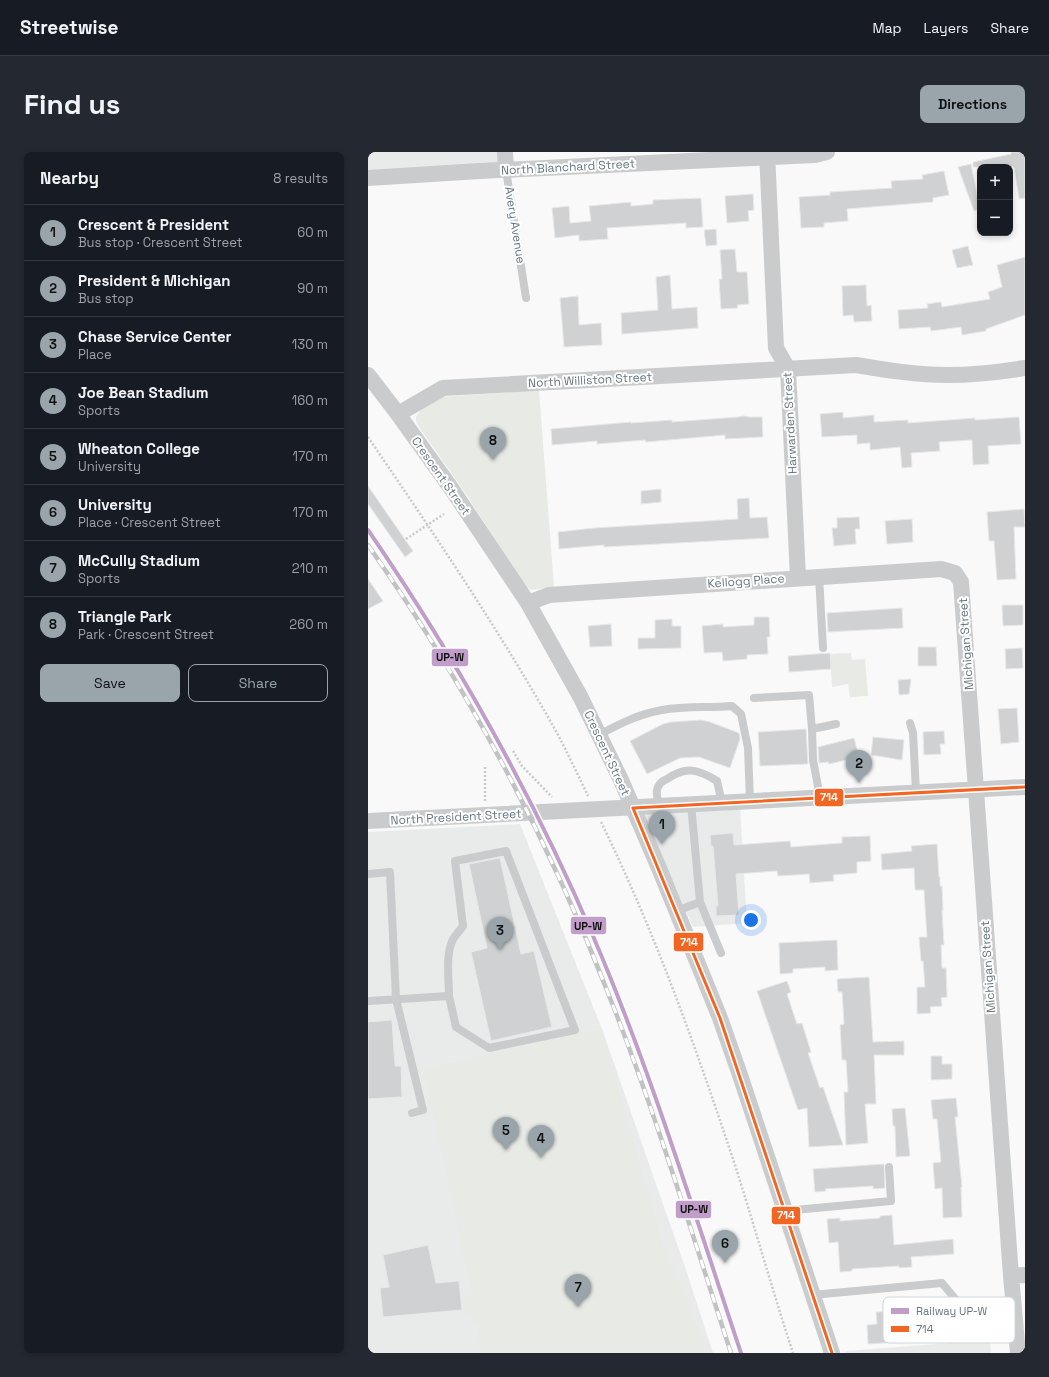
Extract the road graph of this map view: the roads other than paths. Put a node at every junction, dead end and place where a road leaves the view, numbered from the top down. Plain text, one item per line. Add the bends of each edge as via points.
1 (505, 152) edge
2 (827, 152) edge
3 (768, 155) edge
4 (506, 170) junction
5 (368, 178) edge
6 (526, 298) dead end
7 (1025, 368) edge
8 (788, 369) junction
9 (368, 375) edge
10 (398, 414) junction
11 (819, 576) junction
12 (798, 578) junction
13 (961, 582) joint
14 (528, 603) junction
15 (823, 648) dead end
16 (754, 698) dead end
17 (910, 723) dead end
18 (836, 724) dead end
19 (812, 729) junction
20 (599, 735) junction
21 (1025, 787) edge
22 (975, 789) junction
23 (916, 792) junction
24 (820, 797) junction
25 (750, 801) junction
26 (722, 803) junction
27 (691, 804) junction
28 (659, 806) junction
29 (633, 808) junction
30 (368, 821) edge
31 (368, 874) edge
32 (700, 902) junction
33 (677, 911) junction
34 (721, 953) dead end
35 (449, 996) junction
36 (396, 999) junction
37 (368, 1001) edge
38 (412, 1112) dead end
39 (889, 1167) dead end
40 (784, 1211) junction
41 (1018, 1276) edge
42 (812, 1295) junction
43 (954, 1297) edge
44 (832, 1353) edge
45 (1018, 1353) edge

1 - 4 street, Avery Avenue
2 - 3 street, North Blanchard Street via 815,155
3 - 4 street, North Blanchard Street
3 - 8 street, Harwarden Street via 776,348
4 - 5 street, North Blanchard Street
4 - 6 lane, Avery Avenue
7 - 8 street, North Williston Street via 982,374 948,375 856,365
8 - 10 street, North Williston Street via 443,388
8 - 12 street, Harwarden Street
9 - 10 street, Crescent Street
10 - 14 street, Crescent Street
11 - 12 street, Kellogg Place
11 - 13 street, Kellogg Place via 941,569 955,574
11 - 15 lane
12 - 14 street, Kellogg Place via 548,595
13 - 22 street, Michigan Street
14 - 20 street, Crescent Street
16 - 19 lane via 809,695
17 - 23 lane via 913,733
18 - 19 lane
19 - 24 lane via 813,760
20 - 25 lane via 618,724 662,710 732,706 741,714 748,748
20 - 29 street, Crescent Street
21 - 22 street, North President Street
22 - 23 street, North President Street
22 - 41 street, Michigan Street
23 - 24 street, North President Street
24 - 25 street, North President Street
25 - 26 street, North President Street
26 - 27 street, North President Street
26 - 28 lane via 717,781 701,772 688,770 660,783 657,790
27 - 28 street, North President Street
27 - 32 lane
28 - 29 street, North President Street
29 - 30 street, North President Street
29 - 33 street, Crescent Street
31 - 36 lane via 390,872
32 - 33 lane
32 - 34 lane
33 - 40 street, Crescent Street via 720,1018
35 - 35 lane via 456,1026 489,1048 575,1030 506,851 455,861 463,926 454,939 450,952
35 - 36 lane
36 - 37 lane
36 - 38 lane via 423,1110
39 - 40 lane via 891,1202
40 - 42 street, Crescent Street
41 - 45 street, Michigan Street
42 - 43 lane via 942,1283
42 - 44 street, Crescent Street

